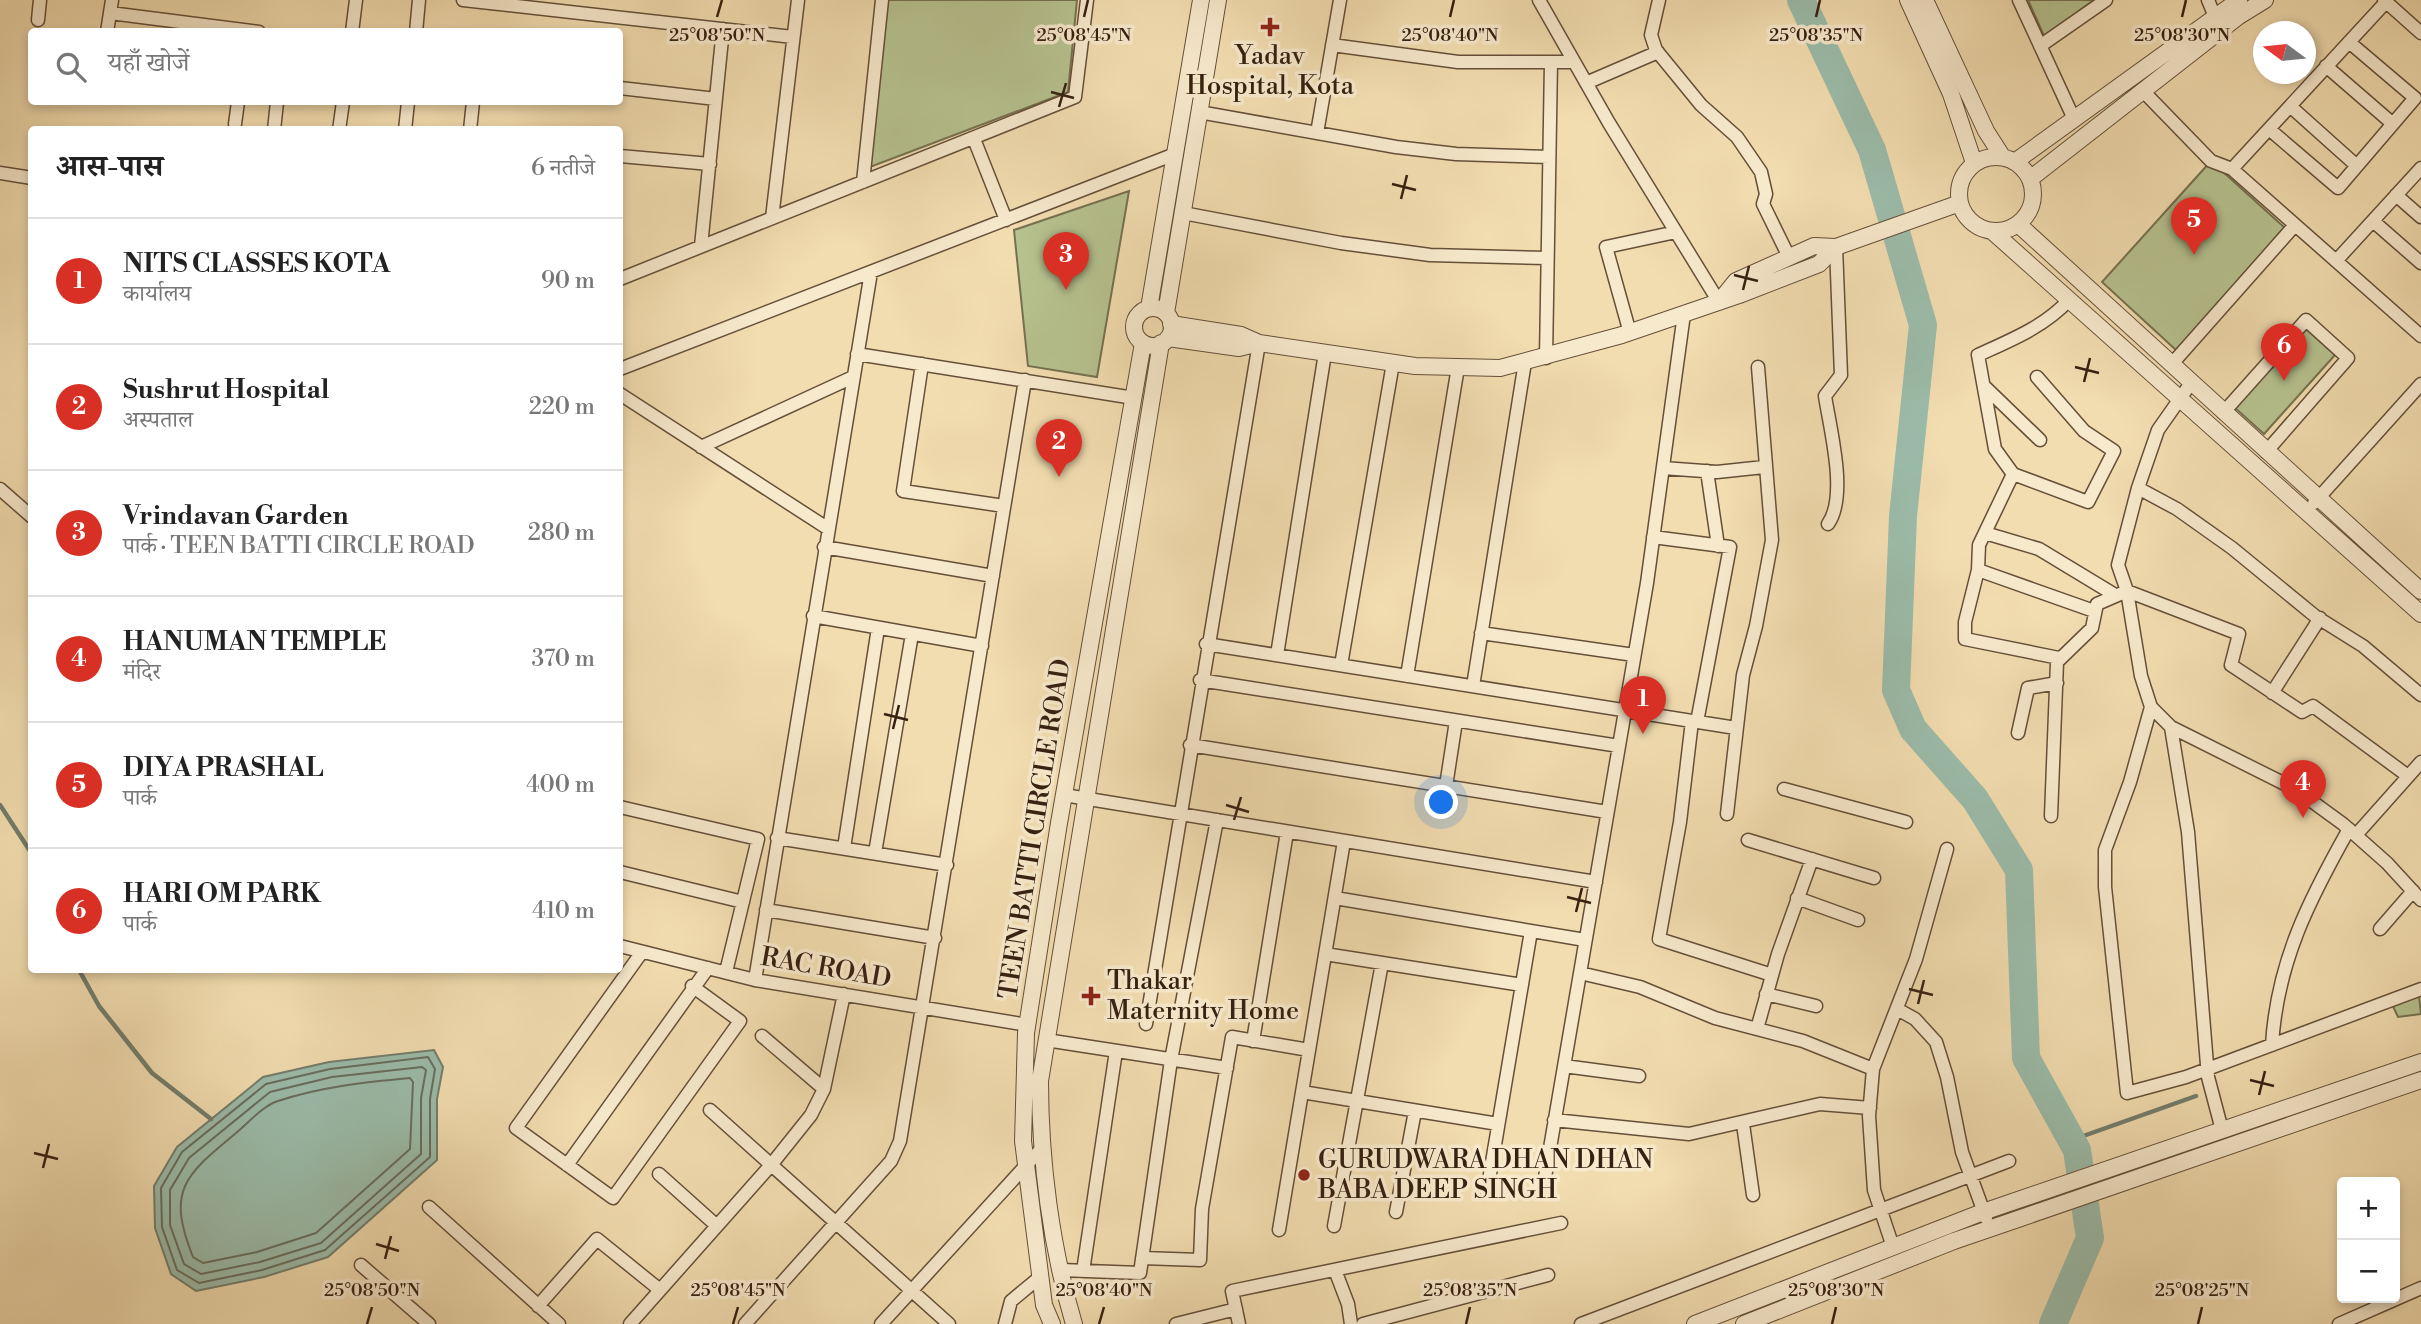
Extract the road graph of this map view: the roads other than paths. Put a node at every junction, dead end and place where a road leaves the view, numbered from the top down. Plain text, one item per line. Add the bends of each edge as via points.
1 (40, 0) edge
2 (356, 0) edge
3 (419, 0) edge
4 (463, 0) edge
5 (797, 0) edge
6 (882, 0) edge
7 (1087, 0) edge
8 (1201, 0) edge
9 (1218, 0) edge
10 (1340, 0) edge
11 (1539, 0) edge
12 (1659, 0) edge
13 (1908, 0) edge
14 (1925, 0) edge
15 (2020, 0) edge
16 (2106, 0) edge
17 (2208, 0) edge
18 (2239, 0) edge
19 (2265, 0) edge
20 (478, 1) edge
21 (2385, 1) edge
22 (542, 4) edge
23 (111, 6) edge
24 (2215, 17) junction
25 (38, 20) dead end
26 (178, 27) edge
27 (108, 28) edge
28 (196, 28) edge
29 (352, 28) edge
30 (416, 28) edge
31 (723, 29) junction
32 (2421, 33) edge
33 (793, 37) junction
34 (2349, 42) junction
35 (1332, 45) junction
36 (2040, 46) junction
37 (1658, 52) junction
38 (1551, 62) junction
39 (1574, 62) junction
40 (2326, 66) junction
41 (1586, 83) junction
42 (623, 88) edge
43 (2143, 91) junction
44 (716, 99) junction
45 (238, 105) edge
46 (276, 105) edge
47 (343, 105) edge
48 (408, 105) edge
49 (473, 105) edge
50 (2290, 106) junction
51 (1199, 112) junction
52 (2074, 119) junction
53 (235, 124) dead end
54 (2393, 124) junction
55 (274, 126) edge
56 (340, 126) edge
57 (405, 126) edge
58 (470, 126) edge
59 (2269, 129) junction
60 (1317, 133) junction
61 (974, 139) junction
62 (1175, 154) junction
63 (623, 156) edge
64 (1549, 157) junction
65 (2009, 159) junction
66 (1974, 163) junction
67 (710, 164) junction
68 (2357, 166) junction
69 (2421, 168) edge
70 (2232, 169) junction
71 (0, 173) edge
72 (28, 177) edge
73 (2030, 178) junction
74 (863, 183) junction
75 (2396, 195) junction
76 (1960, 203) junction
77 (1182, 214) junction
78 (2421, 217) edge
79 (772, 218) junction
80 (1006, 220) junction
81 (2373, 220) junction
82 (2018, 224) junction
83 (2295, 225) junction
84 (1992, 231) junction
85 (1676, 232) junction
86 (701, 246) junction
87 (1836, 247) junction
88 (1789, 257) junction
89 (1548, 258) junction
90 (2336, 261) junction
91 (2421, 263) edge
92 (871, 272) junction
93 (623, 278) edge
94 (2069, 300) junction
95 (1719, 302) junction
96 (1149, 308) junction
97 (1684, 314) junction
98 (1166, 330) junction
99 (1630, 333) junction
100 (2421, 336) edge
101 (1143, 343) junction
102 (1259, 343) junction
103 (1325, 353) junction
104 (857, 354) junction
105 (1546, 358) junction
106 (1525, 362) junction
107 (1393, 363) junction
108 (922, 364) junction
109 (2171, 365) junction
110 (1458, 367) junction
111 (1758, 367) dead end
112 (623, 368) edge
113 (853, 377) junction
114 (2037, 377) dead end
115 (1025, 380) junction
116 (2191, 383) junction
117 (2421, 384) edge
118 (1983, 386) junction
119 (623, 396) edge
120 (1134, 398) junction
121 (2178, 398) junction
122 (2223, 413) junction
123 (2040, 440) dead end
124 (701, 447) junction
125 (2266, 452) junction
126 (1764, 467) junction
127 (1663, 468) junction
128 (1707, 471) junction
129 (2013, 474) junction
130 (2138, 488) junction
131 (0, 489) edge
132 (2312, 505) junction
133 (1004, 506) junction
134 (28, 514) edge
135 (1828, 524) dead end
136 (827, 528) junction
137 (1985, 533) junction
138 (1653, 537) junction
139 (1718, 546) junction
140 (824, 547) junction
141 (1978, 570) junction
142 (993, 576) junction
143 (2421, 591) edge
144 (2121, 593) junction
145 (2094, 611) junction
146 (2421, 614) edge
147 (813, 616) junction
148 (2320, 618) junction
149 (878, 628) junction
150 (1481, 633) junction
151 (912, 634) junction
152 (1206, 644) junction
153 (982, 646) junction
154 (1277, 655) junction
155 (1634, 655) junction
156 (2059, 658) junction
157 (1341, 665) junction
158 (1407, 676) junction
159 (1200, 680) junction
160 (2057, 683) junction
161 (1473, 687) junction
162 (2272, 693) junction
163 (2421, 695) edge
164 (2151, 707) junction
165 (1625, 711) junction
166 (1456, 720) junction
167 (1695, 722) junction
168 (2171, 727) junction
169 (1735, 728) junction
170 (2018, 733) dead end
171 (1190, 745) junction
172 (1619, 746) junction
173 (2416, 772) edge
174 (1446, 786) junction
175 (1784, 789) dead end
176 (1064, 795) junction
177 (1086, 799) junction
178 (623, 808) edge
179 (1607, 812) junction
180 (1179, 814) junction
181 (1727, 814) dead end
182 (2051, 816) dead end
183 (1217, 820) junction
184 (1906, 821) dead end
185 (1287, 832) junction
186 (2353, 832) junction
187 (777, 838) junction
188 (1748, 840) dead end
189 (1344, 841) junction
190 (844, 849) junction
191 (1947, 849) dead end
192 (875, 853) junction
193 (1812, 859) junction
194 (947, 865) junction
195 (623, 874) edge
196 (1874, 878) dead end
197 (1595, 882) junction
198 (2417, 896) edge
199 (1335, 898) junction
200 (1797, 898) junction
201 (743, 902) junction
202 (766, 910) junction
203 (1858, 920) dead end
204 (2380, 929) dead end
205 (1531, 931) junction
206 (935, 938) junction
207 (1586, 940) junction
208 (623, 947) edge
209 (642, 951) junction
210 (1325, 954) junction
211 (1382, 963) junction
212 (708, 968) junction
213 (726, 972) junction
214 (1580, 973) junction
215 (1772, 975) junction
216 (755, 980) junction
217 (1522, 985) junction
218 (692, 986) junction
219 (2421, 989) edge
220 (844, 994) junction
221 (1766, 994) junction
222 (1816, 1006) dead end
223 (924, 1008) junction
224 (1897, 1009) junction
225 (1146, 1024) dead end
226 (1028, 1025) junction
227 (1757, 1029) junction
228 (762, 1036) dead end
229 (1046, 1040) junction
230 (1253, 1041) junction
231 (2272, 1045) junction
232 (1309, 1050) junction
233 (1116, 1051) junction
234 (1171, 1060) junction
235 (2421, 1062) edge
236 (1564, 1066) junction
237 (1227, 1068) junction
238 (1873, 1069) junction
239 (2209, 1069) junction
240 (1639, 1076) dead end
241 (2421, 1080) edge
242 (824, 1089) junction
243 (1302, 1092) junction
244 (1357, 1101) junction
245 (1870, 1108) junction
246 (710, 1110) dead end
247 (1415, 1111) junction
248 (1555, 1120) junction
249 (1498, 1124) junction
250 (1742, 1124) junction
251 (2222, 1130) junction
252 (1042, 1147) junction
253 (2009, 1161) dead end
254 (1026, 1162) junction
255 (567, 1165) junction
256 (771, 1165) junction
257 (659, 1174) dead end
258 (1970, 1177) junction
259 (1544, 1183) dead end
260 (1487, 1192) dead end
261 (1753, 1195) dead end
262 (429, 1207) dead end
263 (1396, 1212) dead end
264 (1881, 1212) junction
265 (1983, 1212) junction
266 (836, 1222) junction
267 (1561, 1223) dead end
268 (717, 1226) junction
269 (1335, 1226) dead end
270 (1990, 1228) junction
271 (1279, 1230) dead end
272 (1893, 1247) junction
273 (1142, 1258) junction
274 (362, 1265) dead end
275 (1061, 1270) junction
276 (1335, 1270) junction
277 (1083, 1271) junction
278 (1548, 1275) dead end
279 (1040, 1277) junction
280 (2421, 1288) edge
281 (912, 1289) junction
282 (660, 1290) junction
283 (538, 1306) junction
284 (1236, 1309) junction
285 (429, 1324) edge
286 (559, 1324) edge
287 (630, 1324) edge
288 (745, 1324) edge
289 (881, 1324) edge
290 (949, 1324) edge
291 (1005, 1324) edge
292 (1052, 1324) edge
293 (1074, 1324) edge
294 (1176, 1324) edge
295 (1238, 1324) edge
296 (1351, 1324) edge
297 (1363, 1324) edge
298 (1581, 1324) edge
299 (1695, 1324) edge
300 (1744, 1324) edge
301 (2339, 1324) edge

1 - 25 street
2 - 29 street
3 - 30 street
4 - 20 street
5 - 33 street
6 - 74 street
7 - 61 street via 1075,97
8 - 62 street
9 - 51 street
10 - 35 street
11 - 39 street
12 - 37 street via 1651,35
13 - 66 street via 1951,94
14 - 65 street via 1986,131
15 - 36 street
16 - 36 street
17 - 24 street
18 - 24 street
19 - 43 street
20 - 22 street
21 - 32 street
21 - 34 street
22 - 31 street
23 - 26 street
23 - 27 street
24 - 52 street
26 - 28 street
31 - 33 street
31 - 44 street
33 - 79 street
34 - 40 street
34 - 54 street via 2415,98
35 - 38 street via 1458,62
35 - 60 street
36 - 52 street
37 - 41 street
37 - 88 street via 1701,105 1737,137 1761,172 1766,194 1763,204
38 - 39 street
38 - 64 street
39 - 41 street
40 - 50 street
40 - 54 street
41 - 85 street
42 - 44 street
43 - 70 street via 2211,161
43 - 73 street
44 - 67 street
45 - 53 street
46 - 55 street
47 - 56 street
48 - 57 street
49 - 58 street
50 - 59 street
50 - 68 street
51 - 60 street
51 - 77 street
52 - 65 street
54 - 68 street
59 - 68 street via 2338,188
59 - 70 street
60 - 64 street via 1456,154
61 - 74 street
61 - 80 street
62 - 80 street
62 - 96 street
63 - 67 street
64 - 89 street
65 - 66 street via 1987,157
65 - 73 street
66 - 76 street via 1959,188
67 - 86 street
69 - 75 street
70 - 83 street
71 - 72 street
73 - 82 street via 2034,200
74 - 79 street
75 - 78 street
75 - 81 street
76 - 84 street via 1976,226
76 - 87 street
77 - 89 street via 1430,255
77 - 98 street
79 - 86 street
80 - 92 street
81 - 90 street
81 - 91 street
82 - 84 street
82 - 109 street
83 - 90 street
83 - 109 street
84 - 94 street
85 - 95 street
85 - 99 street via 1606,247
86 - 93 street
87 - 88 street via 1814,246
87 - 95 street via 1819,264
87 - 135 street via 1842,375 1825,396 1836,466 1836,513
88 - 95 street via 1736,281
89 - 105 street
90 - 100 street
92 - 104 street
92 - 112 street
94 - 118 street via 2025,334 1978,355
94 - 121 street
95 - 97 street
96 - 98 street via 1155,308
96 - 101 street via 1134,323
97 - 99 street
97 - 127 street
98 - 101 street
98 - 102 street via 1241,335
98 - 177 street
99 - 105 street
101 - 120 street, TEEN BATTI CIRCLE ROAD
102 - 103 street
102 - 152 street
103 - 107 street
103 - 154 street
104 - 108 street
104 - 113 street
105 - 106 street
106 - 110 street via 1500,368
106 - 150 street
107 - 110 street
107 - 157 street
108 - 115 street
108 - 133 street via 903,491
109 - 116 street
110 - 158 street
111 - 126 street via 1765,423
113 - 124 street
113 - 136 street
114 - 129 street via 2084,431 2113,451 2088,502
115 - 120 street
115 - 133 street
116 - 121 street
116 - 122 street
117 - 132 street
118 - 123 street
118 - 129 street via 1995,449
119 - 124 street
120 - 176 street, TEEN BATTI CIRCLE ROAD
121 - 130 street via 2158,430
121 - 132 street
122 - 125 street
122 - 125 street via 2306,320 2348,358
124 - 136 street
125 - 132 street
126 - 128 street
126 - 169 street via 1772,540
127 - 128 street
127 - 138 street
128 - 139 street
129 - 137 street
130 - 144 street via 2118,565
130 - 148 street via 2188,517
131 - 134 street
132 - 143 street
132 - 146 street
133 - 142 street
136 - 140 street
137 - 141 street via 1979,545
137 - 144 street via 2039,549
138 - 139 street
138 - 155 street
139 - 167 street via 1730,547
140 - 142 street
140 - 147 street
141 - 145 street
141 - 156 street via 1965,639
142 - 153 street
144 - 145 street via 2097,604
144 - 162 street via 2239,634 2231,665
144 - 164 street
145 - 156 street via 2092,628
147 - 149 street
147 - 187 street
148 - 162 street
148 - 163 street via 2363,646
149 - 151 street
149 - 190 street
150 - 155 street
150 - 161 street
151 - 153 street
151 - 192 street
152 - 154 street
152 - 159 street
153 - 194 street
154 - 157 street
155 - 165 street
156 - 160 street
157 - 158 street
158 - 161 street
159 - 166 street
159 - 171 street
160 - 170 street via 2028,688
160 - 182 street
161 - 165 street
162 - 173 street via 2302,712 2313,706
164 - 168 street
164 - 239 street via 2105,850 2127,1093
165 - 167 street
165 - 172 street
166 - 172 street
166 - 174 street
167 - 169 street
167 - 215 street via 1659,939
168 - 186 street via 2295,789
168 - 239 street via 2188,832
169 - 181 street
171 - 174 street
171 - 180 street
172 - 179 street
173 - 186 street
174 - 179 street
175 - 184 street
176 - 177 street
176 - 226 street, TEEN BATTI CIRCLE ROAD
177 - 180 street
177 - 229 street
178 - 201 street via 758,839
179 - 197 street
180 - 183 street
180 - 225 street
183 - 185 street
183 - 234 street
185 - 189 street
185 - 230 street
186 - 198 street
186 - 231 street via 2297,931 2275,1003
187 - 190 street
187 - 202 street
188 - 193 street
189 - 197 street
189 - 199 street
190 - 192 street
191 - 224 street
192 - 194 street
193 - 196 street
193 - 200 street
194 - 206 street
195 - 201 street
197 - 207 street
198 - 204 street
199 - 205 street
199 - 210 street
200 - 203 street
200 - 215 street
201 - 213 street
202 - 206 street
202 - 216 street
205 - 207 street
205 - 217 street
206 - 223 street
207 - 214 street
208 - 209 street, RAC ROAD
209 - 212 street, RAC ROAD
209 - 255 street via 516,1128
210 - 211 street
210 - 232 street
211 - 217 street
211 - 244 street
212 - 213 street, RAC ROAD
212 - 218 street
213 - 216 street, RAC ROAD
214 - 227 street via 1640,987 1715,1018
214 - 236 street
215 - 221 street
216 - 220 street, RAC ROAD
217 - 249 street
218 - 255 street
218 - 255 street via 740,1021 612,1198
219 - 231 street
220 - 223 street, RAC ROAD
220 - 242 street
221 - 222 street
221 - 227 street
223 - 226 street, RAC ROAD
223 - 266 street via 900,1141 891,1161
224 - 238 street
224 - 258 street via 1915,1019 1936,1042
226 - 254 street, TEEN BATTI CIRCLE ROAD via 1022,1107
227 - 238 street via 1803,1041
228 - 242 street
229 - 233 street
229 - 252 street via 1040,1081
230 - 232 street
230 - 237 street via 1232,1037
231 - 239 street
232 - 243 street
233 - 234 street
233 - 277 street
234 - 237 street
234 - 273 street
235 - 251 street
236 - 240 street
236 - 248 street
237 - 273 street via 1202,1209 1200,1261
238 - 245 street
239 - 251 street
241 - 270 street
242 - 256 street via 811,1115
243 - 244 street
243 - 271 street
244 - 247 street
244 - 269 street
245 - 250 street via 1820,1104
245 - 264 street via 1874,1190
246 - 256 street
247 - 249 street
247 - 263 street
248 - 250 street via 1689,1134
248 - 259 street
249 - 260 street
250 - 261 street
251 - 265 street
252 - 254 street
252 - 275 street
253 - 258 street
254 - 279 street, TEEN BATTI CIRCLE ROAD
254 - 281 street
256 - 266 street
256 - 268 street
257 - 268 street
258 - 264 street
258 - 265 street
262 - 283 street
264 - 272 street
264 - 298 street
265 - 270 street
265 - 272 street
266 - 281 street
266 - 288 street
267 - 276 street
268 - 282 street
270 - 300 street
272 - 299 street
273 - 277 street via 1140,1273
274 - 285 street
275 - 277 street
275 - 293 street
276 - 284 street via 1232,1292
276 - 296 street
278 - 297 street
279 - 291 street via 1011,1301
279 - 292 street, TEEN BATTI CIRCLE ROAD
280 - 301 street
281 - 289 street
281 - 290 street
282 - 283 street via 597,1239
282 - 287 street
283 - 286 street
284 - 294 street
284 - 295 street

